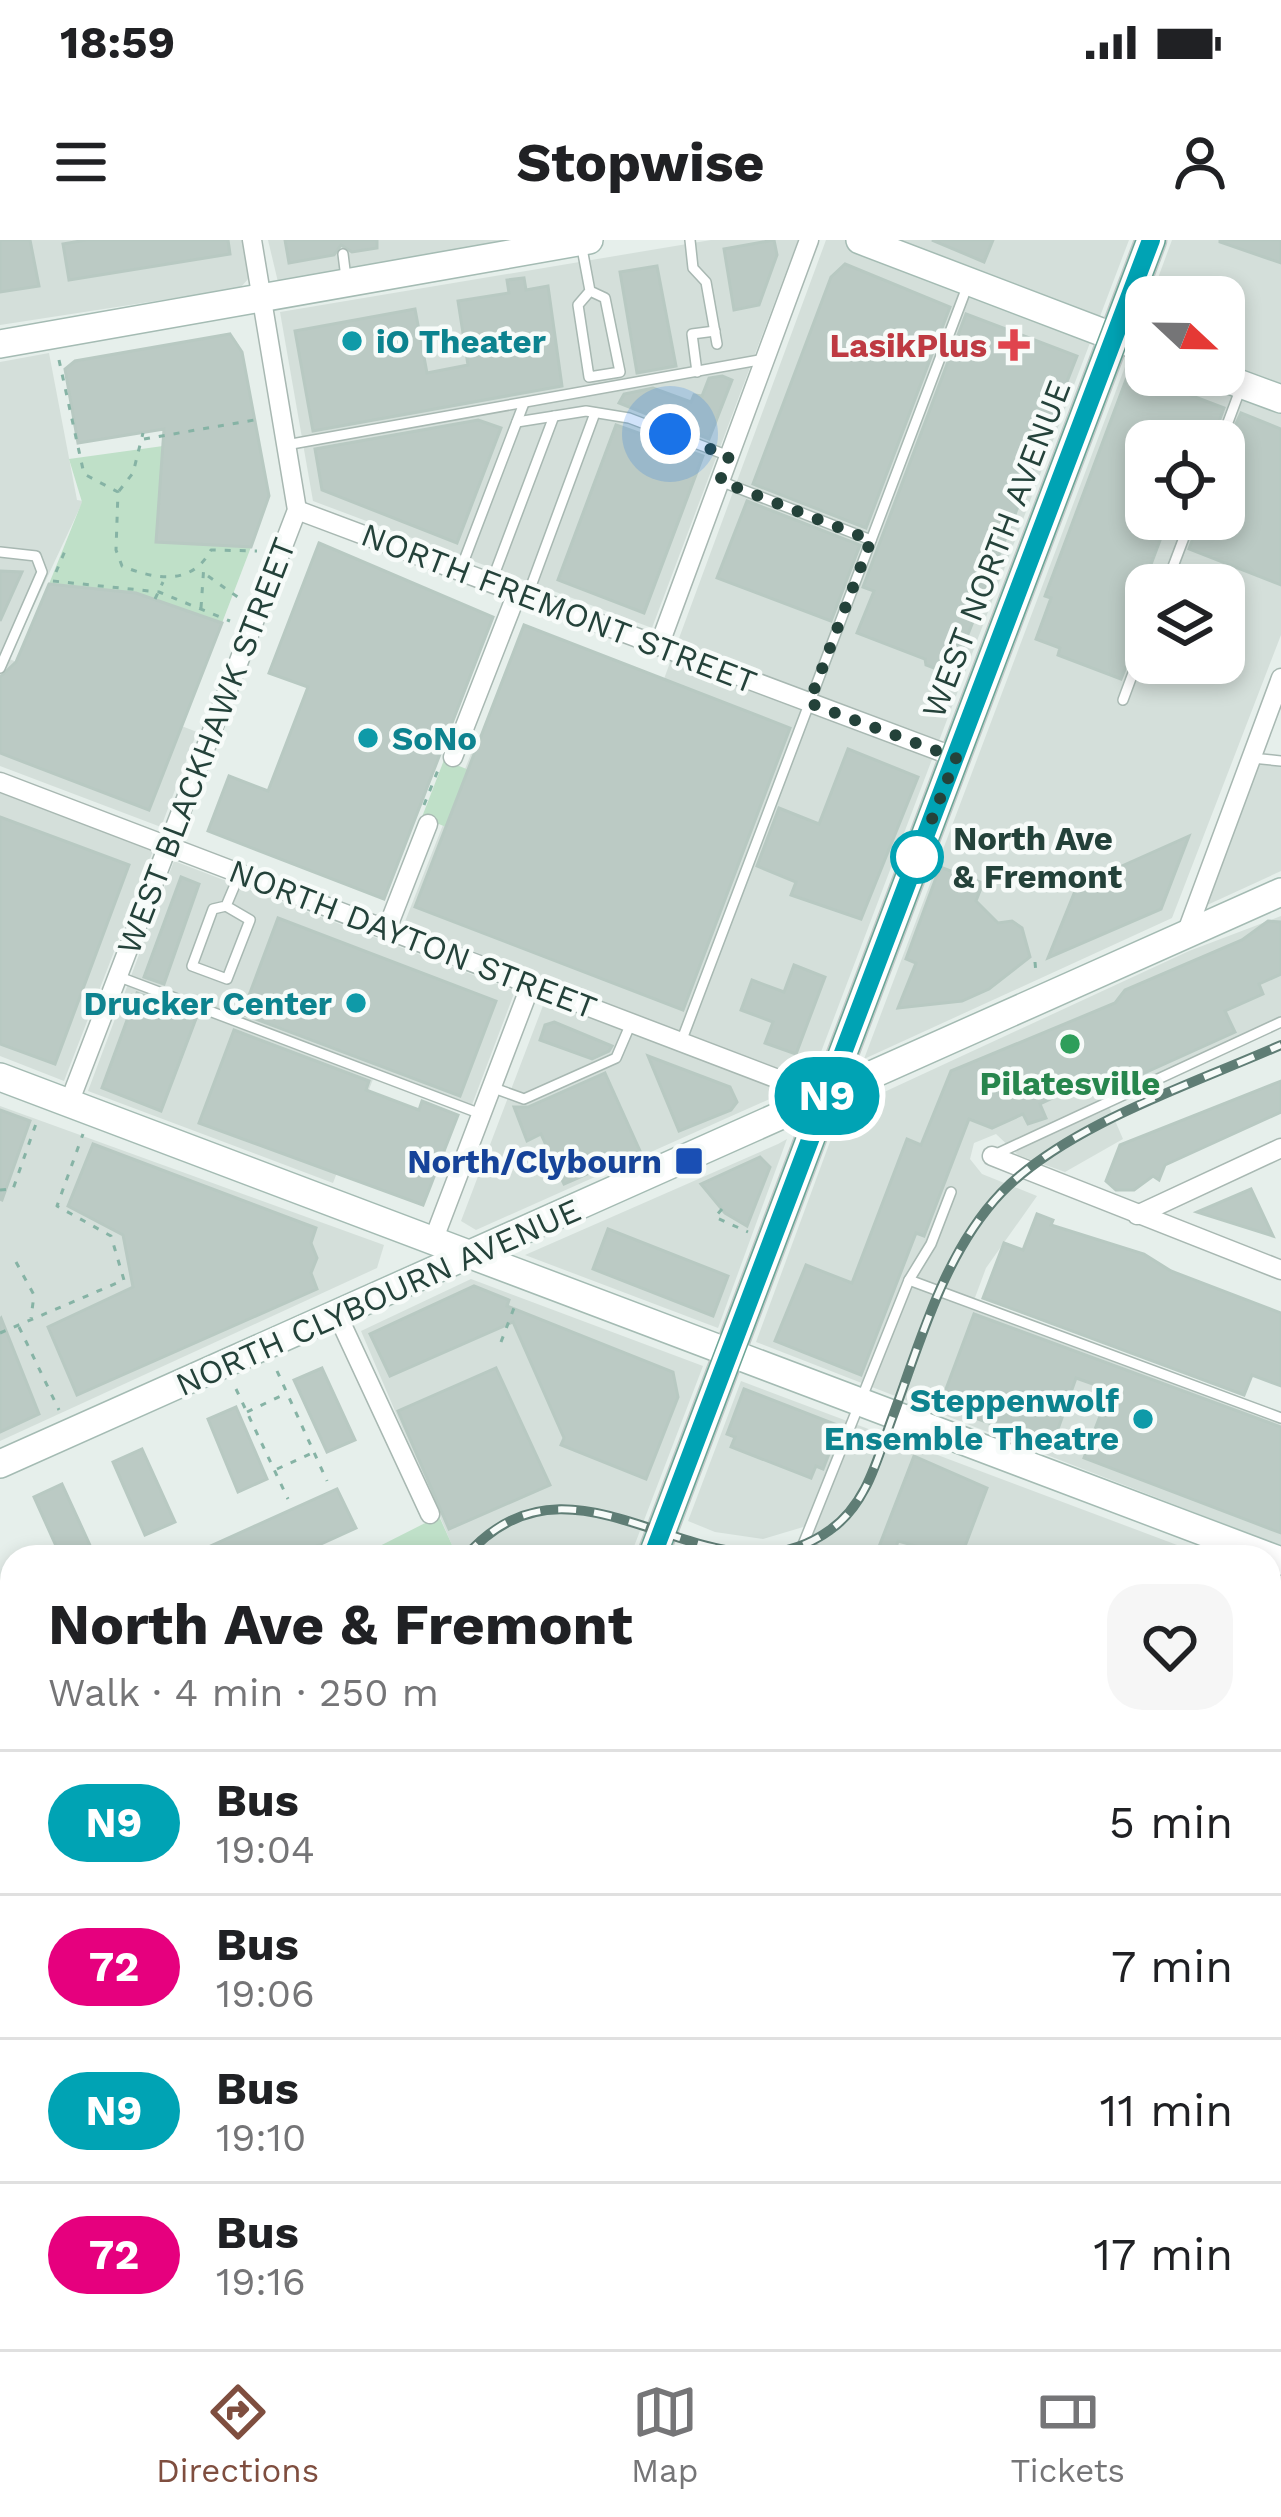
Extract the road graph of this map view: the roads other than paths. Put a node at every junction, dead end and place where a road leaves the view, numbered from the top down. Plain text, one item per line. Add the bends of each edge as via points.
1 (252, 240) edge
2 (690, 240) edge
3 (809, 240) edge
4 (860, 240) edge
5 (1151, 240) edge
6 (585, 241) edge
7 (343, 254) dead end
8 (969, 281) junction
9 (347, 283) junction
10 (590, 291) junction
11 (262, 298) junction
12 (715, 331) junction
13 (1115, 337) junction
14 (1125, 341) edge
15 (0, 344) edge
16 (717, 344) dead end
17 (766, 358) junction
18 (697, 372) junction
19 (1245, 386) edge
20 (1281, 400) edge
21 (524, 403) junction
22 (595, 412) junction
23 (554, 416) junction
24 (517, 422) junction
25 (286, 446) junction
26 (729, 456) junction
27 (720, 481) junction
28 (297, 510) junction
29 (871, 540) junction
30 (0, 552) edge
31 (460, 571) junction
32 (490, 583) junction
33 (522, 595) junction
34 (658, 646) junction
35 (0, 668) edge
36 (1281, 678) edge
37 (1129, 684) edge
38 (1123, 700) dead end
39 (809, 703) junction
40 (453, 758) road end
41 (956, 758) junction
42 (1252, 758) junction
43 (1281, 761) edge
44 (0, 782) edge
45 (428, 824) road end
46 (168, 845) junction
47 (240, 873) junction
48 (1281, 892) edge
49 (226, 906) junction
50 (387, 928) junction
51 (1186, 934) junction
52 (117, 976) junction
53 (531, 984) junction
54 (631, 1022) junction
55 (1281, 1022) edge
56 (681, 1042) junction
57 (0, 1077) edge
58 (491, 1087) junction
59 (826, 1097) junction
60 (69, 1103) junction
61 (481, 1114) junction
62 (1281, 1148) edge
63 (992, 1156) joint
64 (951, 1192) dead end
65 (1137, 1215) junction
66 (433, 1241) junction
67 (473, 1256) junction
68 (1281, 1270) edge
69 (909, 1280) junction
70 (337, 1314) junction
71 (730, 1353) junction
72 (860, 1402) junction
73 (1281, 1418) edge
74 (0, 1464) edge
75 (430, 1514) dead end
76 (657, 1545) edge
77 (803, 1545) edge
78 (1239, 1545) edge

1 - 11 street, WEST BLACKHAWK STREET
2 - 12 lane
3 - 17 street
4 - 8 main road
5 - 13 main road, WEST NORTH AVENUE
6 - 9 main road
6 - 10 lane
7 - 9 lane
8 - 13 main road
8 - 29 lane
9 - 11 main road
10 - 10 lane via 578,305 589,377 620,372 605,298
11 - 15 main road
11 - 25 street, WEST BLACKHAWK STREET
12 - 16 lane
12 - 18 lane via 692,334
13 - 14 main road
13 - 41 main road, WEST NORTH AVENUE
17 - 18 lane
17 - 26 street
18 - 21 lane
19 - 20 main road
21 - 24 lane
21 - 25 lane
22 - 23 lane
22 - 26 lane
22 - 33 lane
23 - 24 lane
23 - 32 lane
24 - 31 lane
25 - 28 street, WEST BLACKHAWK STREET
26 - 27 street
27 - 29 lane
27 - 34 street
28 - 31 street, NORTH FREMONT STREET
28 - 46 street, WEST BLACKHAWK STREET
29 - 39 lane
30 - 35 lane via 35,556 42,572
31 - 32 street, NORTH FREMONT STREET
32 - 33 street, NORTH FREMONT STREET
33 - 34 street, NORTH FREMONT STREET
33 - 40 street
34 - 39 street, NORTH FREMONT STREET
36 - 42 street
37 - 38 lane
39 - 41 street, NORTH FREMONT STREET
39 - 56 lane
41 - 59 main road, WEST NORTH AVENUE
42 - 43 lane
42 - 51 street
44 - 46 street, NORTH DAYTON STREET
45 - 50 street
46 - 47 street, NORTH DAYTON STREET
46 - 52 street, WEST BLACKHAWK STREET
47 - 49 lane
47 - 50 street, NORTH DAYTON STREET
48 - 51 main road, NORTH CLYBOURN AVENUE
49 - 49 lane via 213,909 192,966 227,979 250,920
50 - 53 street, NORTH DAYTON STREET
51 - 59 main road, NORTH CLYBOURN AVENUE
52 - 60 street, WEST BLACKHAWK STREET
52 - 61 lane
53 - 54 street, NORTH DAYTON STREET
53 - 58 street
54 - 56 street, NORTH DAYTON STREET
54 - 58 lane via 616,1058 524,1099
55 - 63 lane
56 - 59 street, NORTH DAYTON STREET
57 - 60 main road
58 - 61 street
59 - 67 main road, NORTH CLYBOURN AVENUE
59 - 71 main road, WEST NORTH AVENUE
60 - 66 main road
61 - 66 street
62 - 65 street
63 - 65 street
64 - 69 lane
65 - 68 street
66 - 67 main road
67 - 70 main road, NORTH CLYBOURN AVENUE
67 - 71 main road
69 - 72 lane
69 - 73 lane
70 - 74 main road, NORTH CLYBOURN AVENUE
70 - 75 street
71 - 72 main road
71 - 76 main road, WEST NORTH AVENUE
72 - 77 lane
72 - 78 main road

